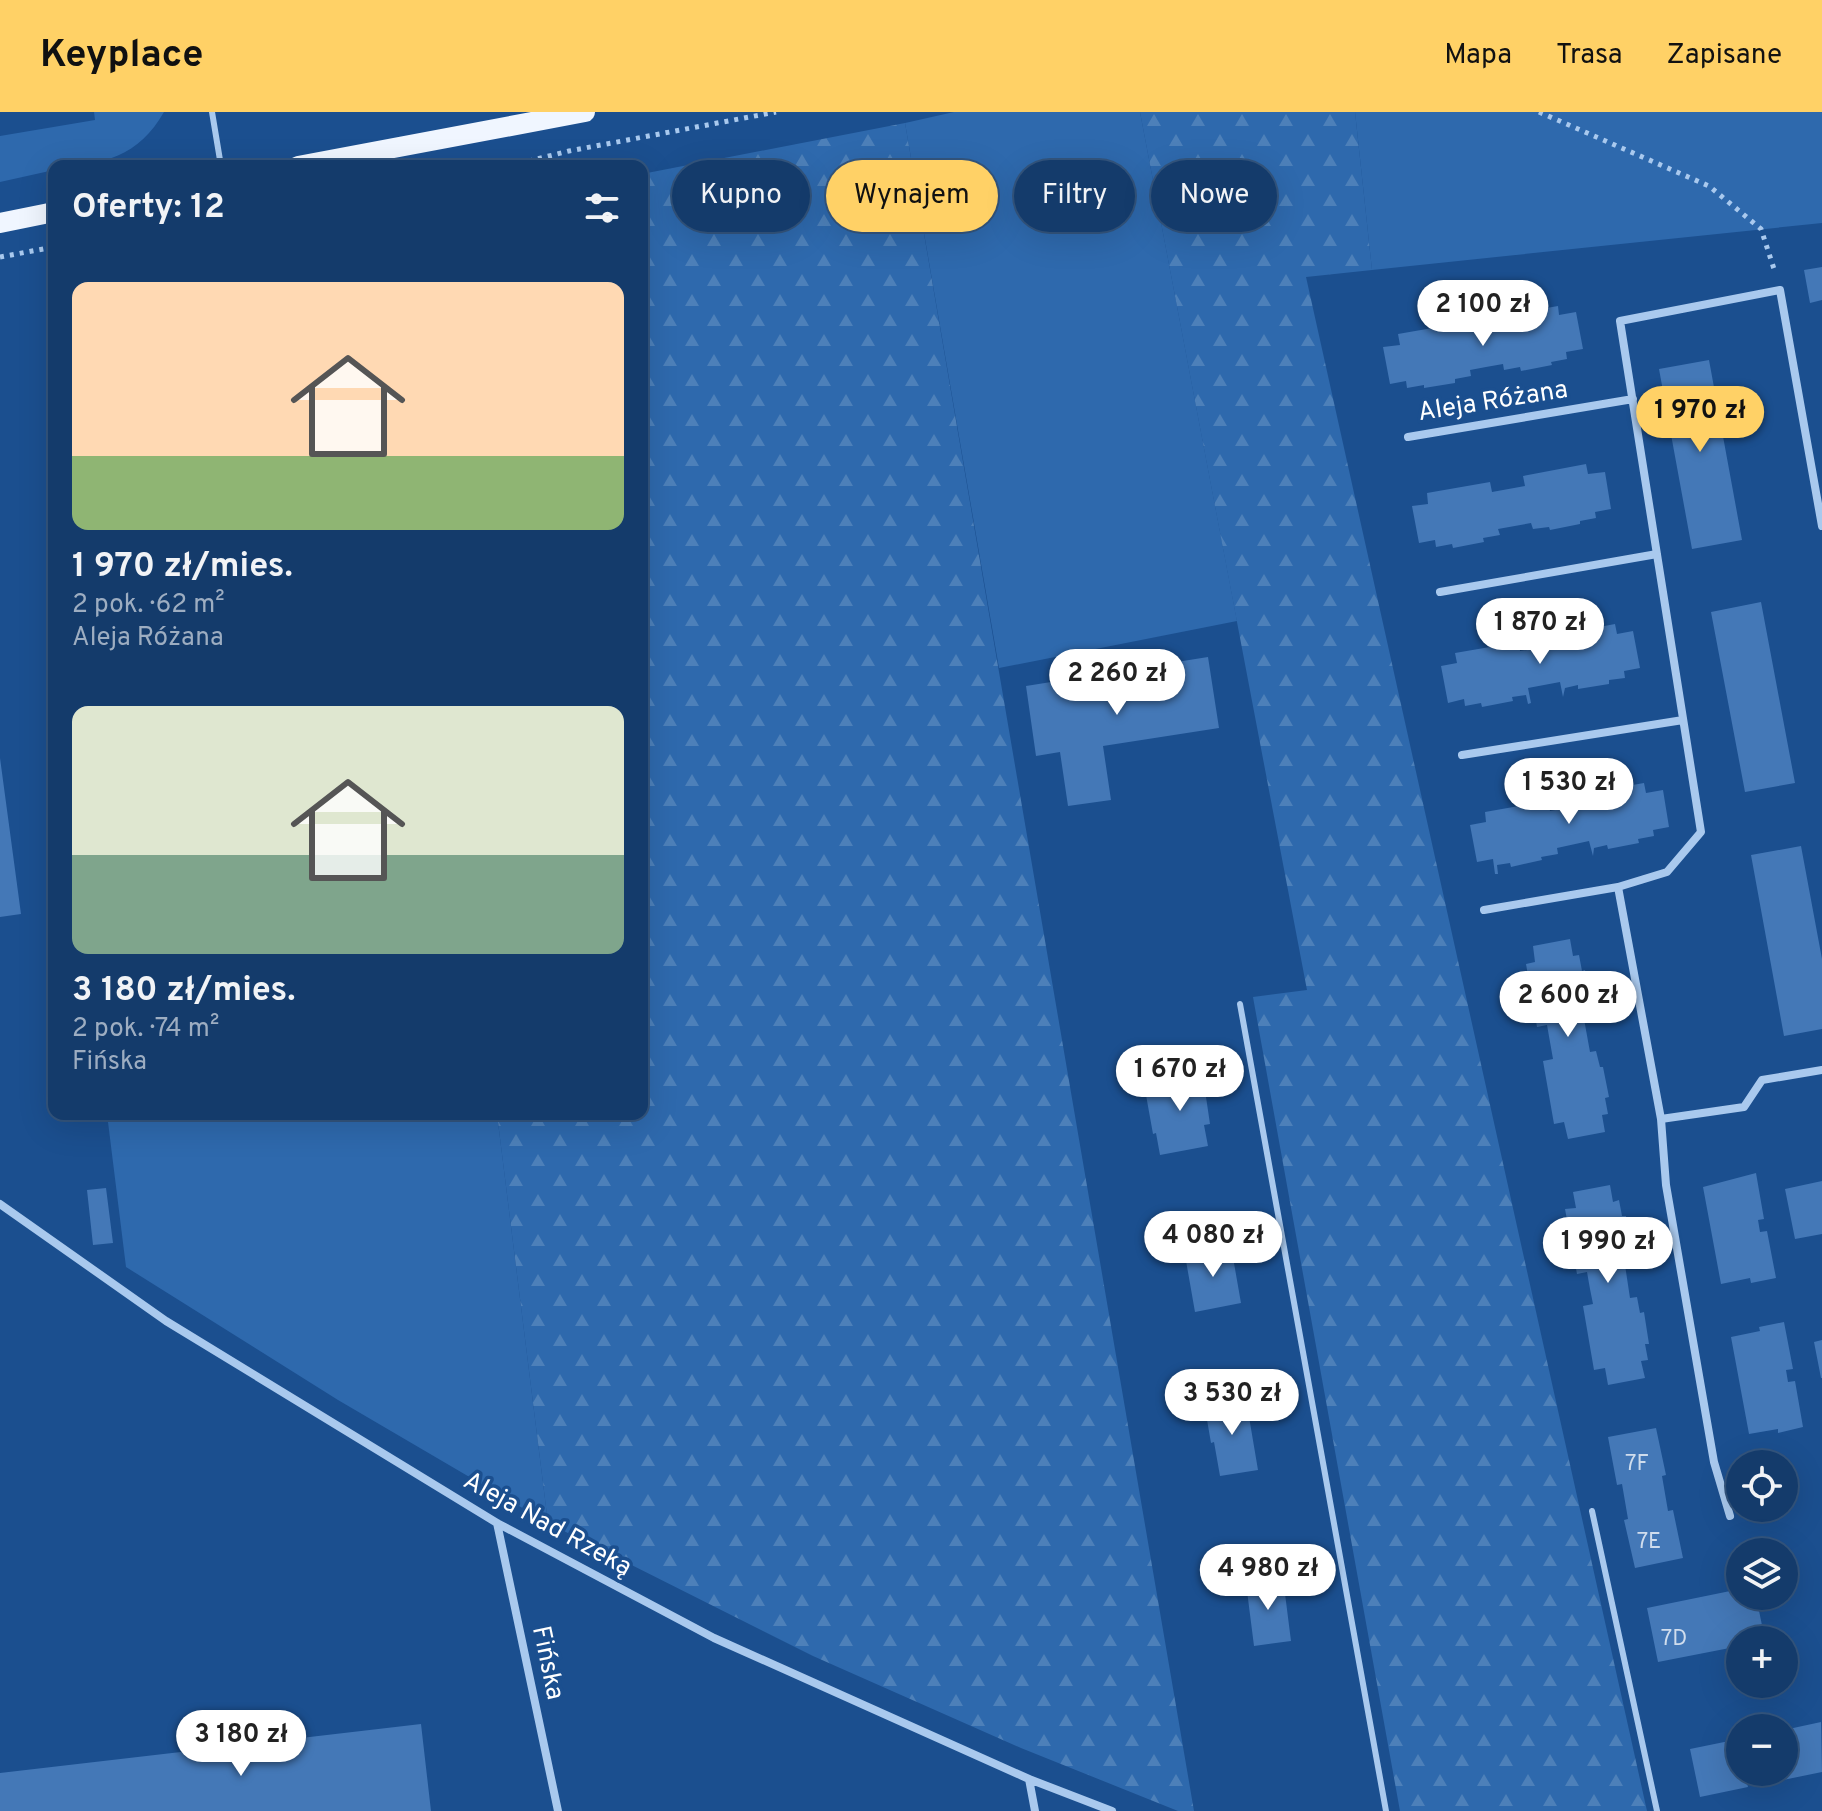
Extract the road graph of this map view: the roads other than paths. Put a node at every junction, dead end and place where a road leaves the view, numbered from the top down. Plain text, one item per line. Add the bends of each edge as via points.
1 (212, 112) edge
2 (585, 112) edge
3 (220, 160) edge
4 (334, 160) edge
5 (48, 213) edge
6 (0, 223) edge
7 (1633, 399) junction
8 (1408, 437) dead end
9 (1822, 526) edge
10 (1657, 554) junction
11 (1440, 592) dead end
12 (1683, 720) junction
13 (1462, 755) dead end
14 (1618, 887) junction
15 (1484, 910) dead end
16 (1240, 1004) dead end
17 (1822, 1070) edge
18 (1661, 1119) junction
19 (0, 1204) edge
20 (1726, 1502) edge
21 (1592, 1511) dead end
22 (497, 1523) junction
23 (1029, 1779) junction
24 (558, 1811) edge
25 (1035, 1811) edge
26 (1112, 1811) edge
27 (1386, 1811) edge
28 (1657, 1811) edge

1 - 3 lane
2 - 4 main road
5 - 6 main road
7 - 8 street, Aleja Różana
7 - 9 street via 1620,321 1780,290
7 - 10 street
10 - 11 street
10 - 12 street
12 - 13 street
12 - 14 street via 1701,832 1667,872
14 - 15 street
14 - 18 street
16 - 27 lane
17 - 18 street via 1762,1080 1744,1107
18 - 20 street via 1666,1185 1714,1462
19 - 22 street, Aleja Nad Rzeką via 166,1321
21 - 28 lane
22 - 23 street, Aleja Nad Rzeką via 714,1638
22 - 24 street, Fińska
23 - 25 street
23 - 26 street, Aleja Nad Rzeką

